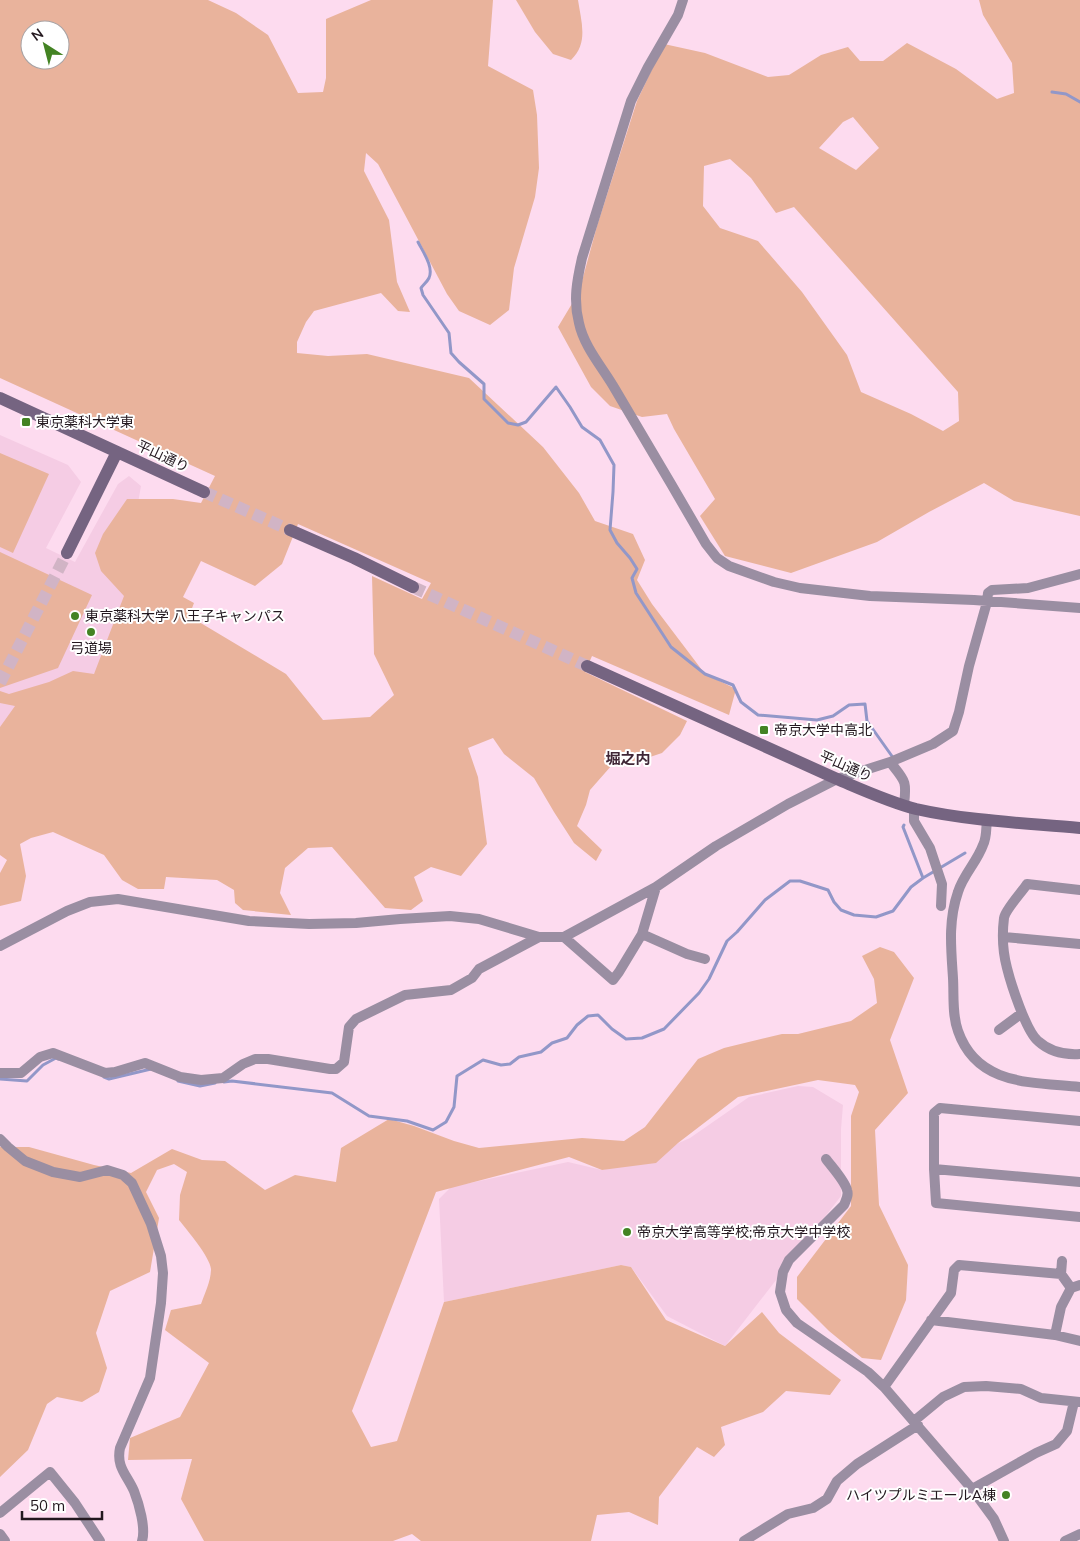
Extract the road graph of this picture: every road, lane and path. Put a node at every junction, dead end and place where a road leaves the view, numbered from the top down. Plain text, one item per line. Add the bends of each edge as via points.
1 (683, 0) edge
2 (0, 398) edge
3 (117, 452) junction
4 (204, 492) tunnel mouth
5 (290, 530) tunnel mouth
6 (67, 553) tunnel mouth
7 (1080, 574) edge
8 (413, 588) tunnel mouth
9 (987, 602) junction
10 (1080, 608) edge
11 (587, 666) tunnel mouth
12 (895, 760) junction
13 (837, 779) junction
14 (909, 807) junction
15 (987, 819) junction
16 (1080, 828) edge
17 (656, 887) junction
18 (1080, 890) edge
19 (940, 906) dead end
20 (642, 934) junction
21 (539, 937) junction
22 (1004, 937) junction
23 (564, 938) junction
24 (1080, 944) edge
25 (0, 946) edge
26 (705, 958) dead end
27 (1022, 1013) junction
28 (999, 1030) dead end
29 (1080, 1054) edge
30 (0, 1073) edge
31 (1080, 1087) edge
32 (1080, 1121) edge
33 (0, 1139) edge
34 (826, 1159) dead end
35 (934, 1170) junction
36 (1080, 1182) edge
37 (1080, 1217) edge
38 (1062, 1261) dead end
39 (1060, 1274) junction
40 (1076, 1286) edge
41 (931, 1320) junction
42 (1054, 1335) junction
43 (1080, 1341) edge
44 (884, 1387) junction
45 (1077, 1402) edge
46 (916, 1423) junction
47 (972, 1489) junction
48 (0, 1513) edge
49 (0, 1534) edge
50 (1080, 1534) edge
51 (94, 1539) edge
52 (5, 1541) edge
53 (142, 1541) edge
54 (744, 1541) edge
55 (1004, 1541) edge
56 (1065, 1541) edge

1 - 9 street via 678,16 631,102 582,258 576,283 576,303 585,341 706,544 722,562 755,576 800,588 870,596
2 - 3 main road, 平山通り
3 - 4 main road, 平山通り
3 - 6 main road
5 - 8 main road
7 - 9 street via 1028,588 992,590 988,593
9 - 10 street
9 - 12 street via 953,732
11 - 13 main road, 平山通り
12 - 13 street
12 - 14 street via 904,780
13 - 14 main road, 平山通り
13 - 17 street via 716,846
14 - 15 main road, 平山通り
14 - 19 street via 930,848 942,884
15 - 16 main road, 平山通り
15 - 31 street via 984,844 963,879 950,926 957,1030 963,1044 975,1052 982,1066 997,1075
17 - 20 street
17 - 23 street
18 - 22 street via 1028,884 1004,916
20 - 23 street via 613,980
20 - 26 street
21 - 23 street
21 - 25 street via 479,919 450,916 356,923 249,921 118,899 90,902 67,911
21 - 30 street via 480,968 472,978 451,990 405,995 356,1019 349,1027 344,1062 336,1069 255,1060 223,1078 200,1080 180,1077 145,1063 105,1073 53,1053 40,1058 21,1073
22 - 24 street
22 - 27 street via 1007,969
27 - 28 street
27 - 29 street via 1036,1040 1050,1050
32 - 35 street via 940,1108 934,1113
33 - 53 street via 25,1161 53,1172 80,1177 107,1170 123,1175 132,1183 151,1224 161,1256 161,1303 150,1378 118,1456 138,1503 144,1534
34 - 44 street via 847,1190 844,1205 789,1260 783,1272 780,1292 786,1310 796,1323 868,1372
35 - 36 street
35 - 37 street via 936,1202 1065,1220
38 - 39 street
39 - 40 street
39 - 41 street via 959,1265 954,1270 950,1293
40 - 42 street via 1061,1307
41 - 42 street
41 - 44 street
42 - 43 street
44 - 46 street
45 - 46 street via 1041,1398 1021,1389 964,1386 943,1398
45 - 47 street via 1067,1431 1056,1444
46 - 47 street
46 - 54 street via 837,1481 828,1499 813,1508 788,1514
47 - 55 street via 994,1519
48 - 51 street via 50,1472 75,1503
49 - 52 street
50 - 56 street

